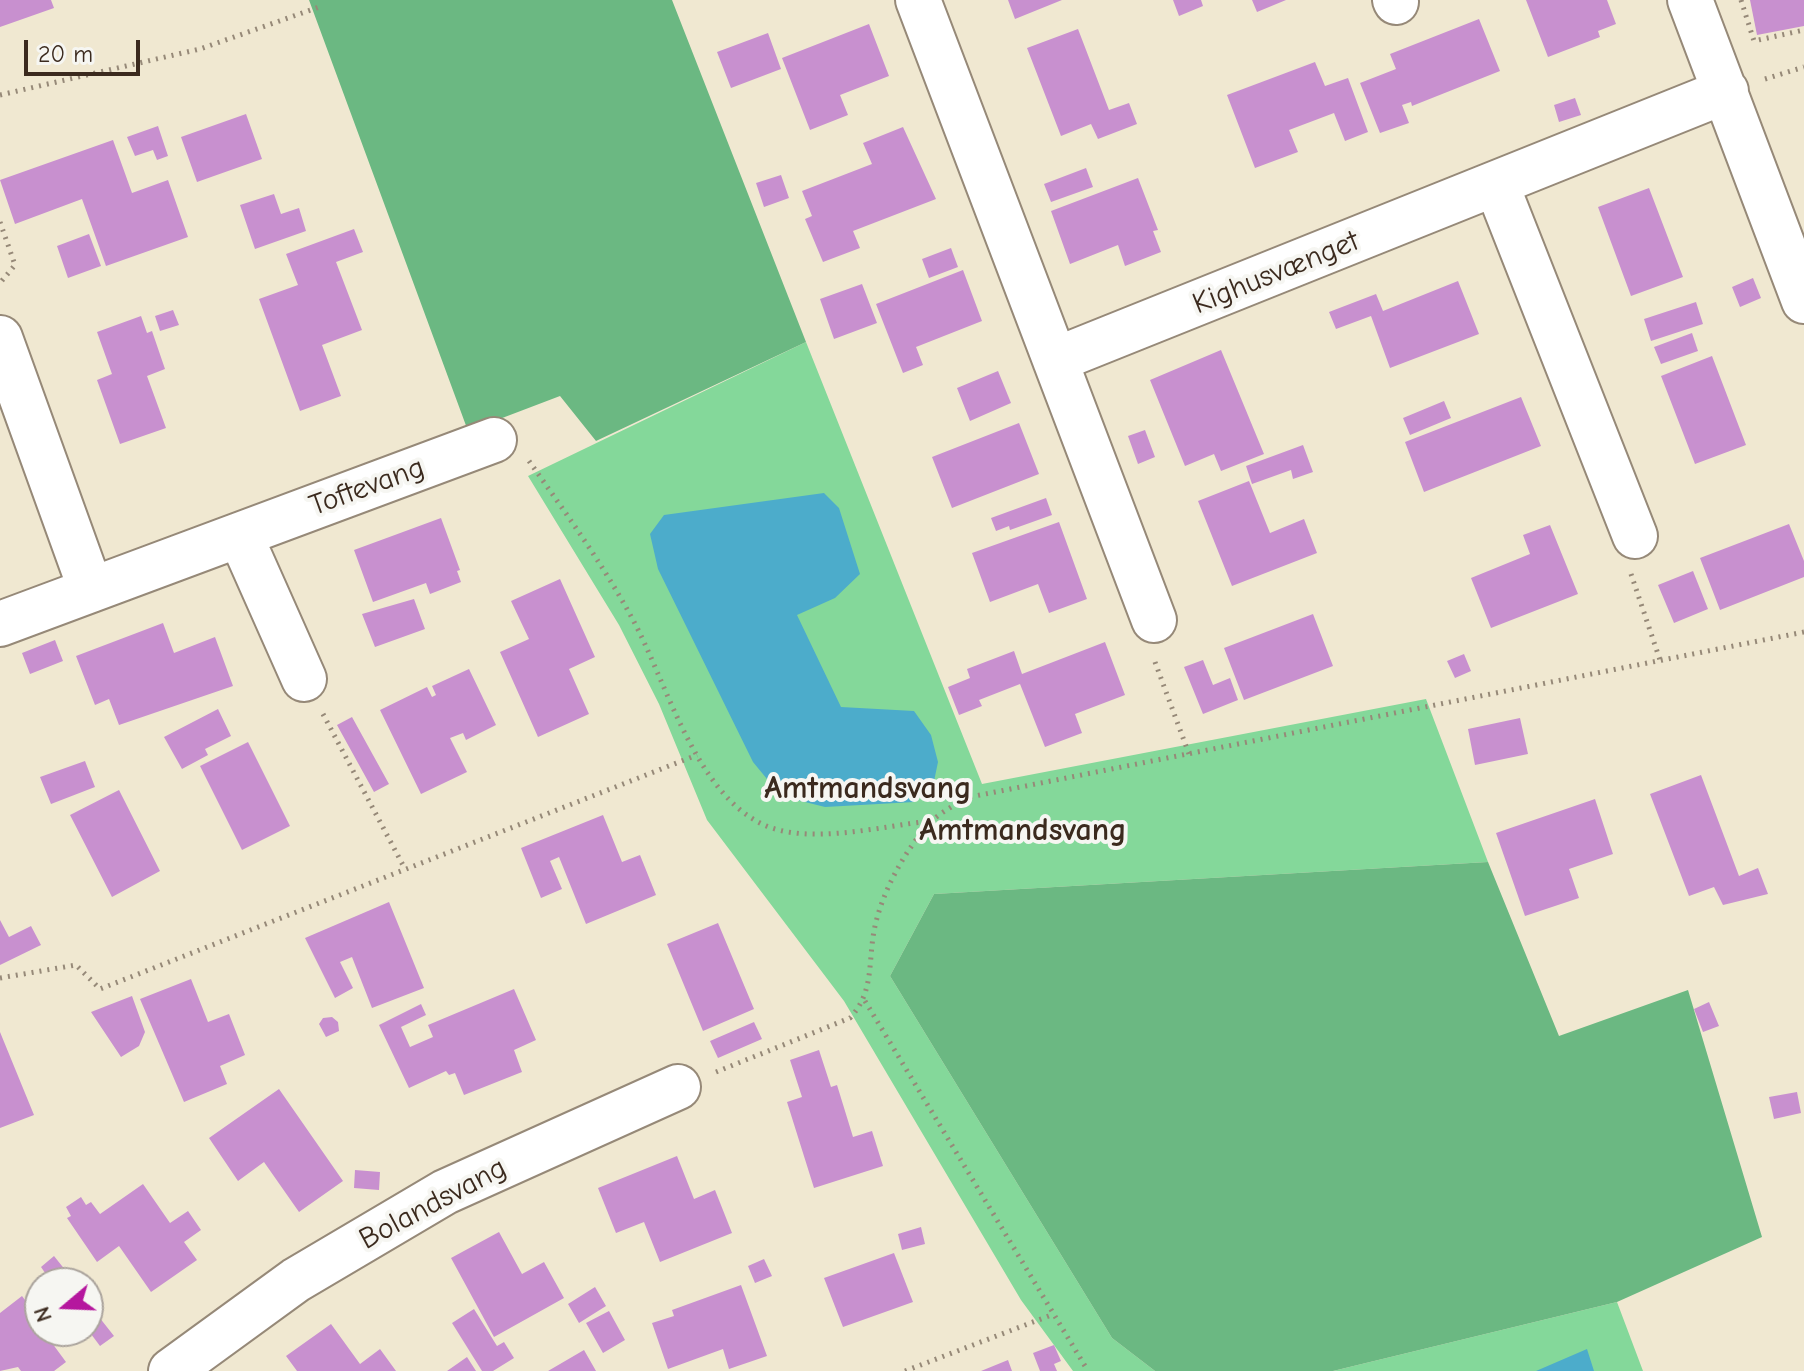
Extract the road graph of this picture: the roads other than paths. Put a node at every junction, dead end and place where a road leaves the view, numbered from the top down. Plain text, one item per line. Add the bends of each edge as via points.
1 (918, 0) edge
2 (1690, 0) edge
3 (1726, 91) junction
4 (1497, 186) junction
5 (1804, 301) edge
6 (0, 338) edge
7 (1055, 360) junction
8 (494, 440) road end
9 (240, 535) junction
10 (1635, 536) road end
11 (91, 590) junction
12 (1154, 620) road end
13 (0, 624) edge
14 (304, 679) road end
15 (678, 1087) road end
16 (198, 1363) edge

1 - 7 street
2 - 3 street
3 - 4 street, Kighusvænget
3 - 5 street
4 - 7 street, Kighusvænget
4 - 10 street
6 - 11 street
7 - 12 street
8 - 9 street, Toftevang
9 - 11 street, Toftevang
9 - 14 street
11 - 13 street, Toftevang
15 - 16 street, Bolandsvang via 445,1192 296,1280

